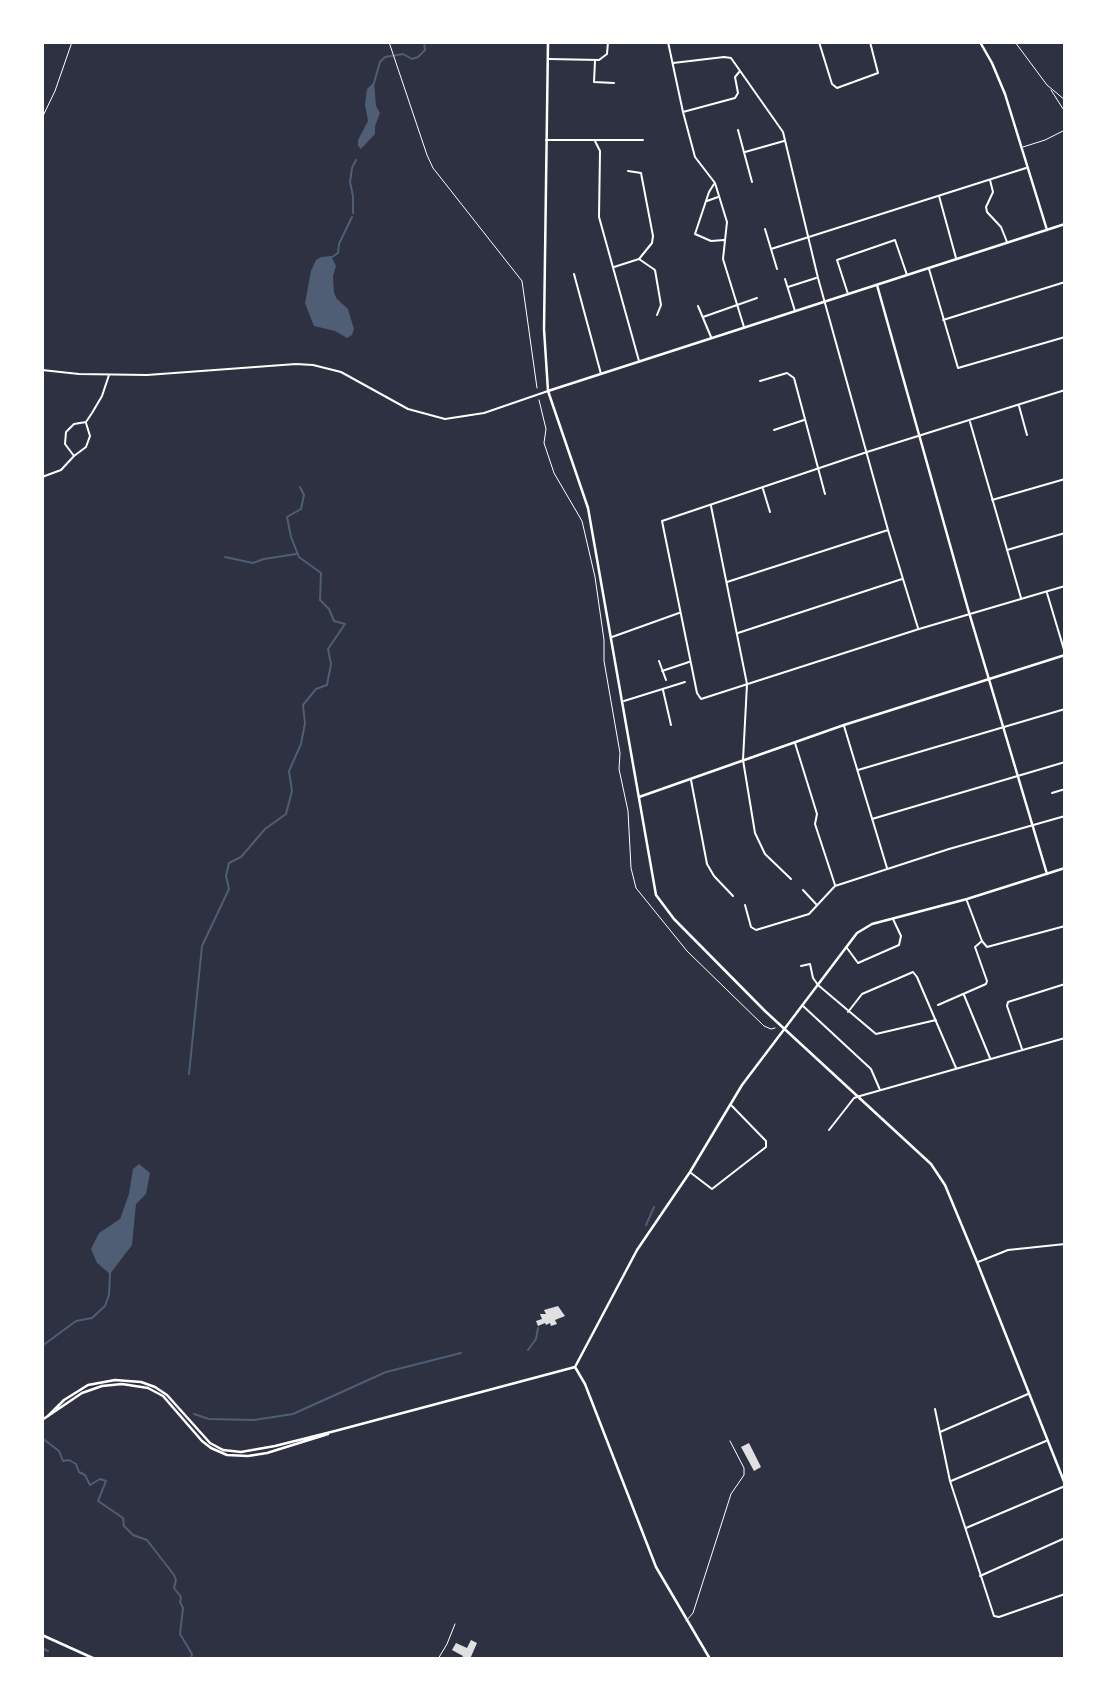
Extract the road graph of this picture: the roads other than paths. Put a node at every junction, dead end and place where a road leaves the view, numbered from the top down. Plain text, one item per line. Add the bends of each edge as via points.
1 (548, 42) edge
2 (608, 42) edge
3 (668, 42) edge
4 (819, 42) edge
5 (870, 42) edge
6 (979, 42) edge
7 (1015, 42) edge
8 (548, 59) junction
9 (595, 60) junction
10 (673, 63) junction
11 (741, 70) junction
12 (614, 83) dead end
13 (1050, 88) junction
14 (1065, 100) edge
15 (683, 112) junction
16 (1065, 112) edge
17 (1065, 125) edge
18 (738, 130) dead end
19 (1064, 130) edge
20 (546, 140) junction
21 (643, 140) dead end
22 (595, 141) junction
23 (785, 141) junction
24 (1020, 147) junction
25 (744, 152) junction
26 (1027, 168) junction
27 (628, 172) dead end
28 (989, 179) junction
29 (751, 182) dead end
30 (715, 183) junction
31 (939, 194) junction
32 (719, 197) junction
33 (706, 201) junction
34 (1065, 224) edge
35 (765, 229) dead end
36 (1047, 230) junction
37 (809, 236) junction
38 (725, 240) junction
39 (1007, 243) junction
40 (771, 249) junction
41 (639, 259) junction
42 (957, 259) junction
43 (613, 267) junction
44 (929, 268) junction
45 (777, 269) dead end
46 (574, 274) dead end
47 (907, 275) junction
48 (818, 278) junction
49 (785, 279) dead end
50 (1065, 282) edge
51 (877, 285) junction
52 (787, 288) junction
53 (848, 295) junction
54 (757, 298) dead end
55 (826, 302) junction
56 (737, 304) junction
57 (698, 306) dead end
58 (795, 312) junction
59 (657, 315) dead end
60 (702, 317) junction
61 (942, 320) junction
62 (744, 328) junction
63 (1065, 337) edge
64 (711, 338) junction
65 (639, 363) junction
66 (42, 369) edge
67 (109, 374) junction
68 (601, 374) junction
69 (760, 381) dead end
70 (1065, 390) edge
71 (548, 391) junction
72 (1018, 405) junction
73 (805, 420) junction
74 (969, 420) junction
75 (86, 422) junction
76 (774, 430) dead end
77 (1027, 435) dead end
78 (918, 436) junction
79 (867, 452) junction
80 (74, 456) junction
81 (819, 469) junction
82 (42, 477) edge
83 (1065, 479) edge
84 (763, 488) junction
85 (825, 494) dead end
86 (991, 500) junction
87 (711, 505) junction
88 (770, 512) dead end
89 (888, 530) junction
90 (1065, 533) edge
91 (1006, 550) junction
92 (903, 579) junction
93 (726, 582) junction
94 (1065, 586) edge
95 (1047, 592) junction
96 (1021, 599) junction
97 (680, 613) junction
98 (970, 614) junction
99 (919, 629) junction
100 (737, 633) junction
101 (611, 638) junction
102 (1065, 654) edge
103 (659, 661) dead end
104 (690, 662) junction
105 (662, 671) junction
106 (989, 678) junction
107 (666, 680) dead end
108 (685, 682) dead end
109 (747, 684) junction
110 (663, 689) junction
111 (623, 702) junction
112 (1065, 709) edge
113 (671, 724) dead end
114 (844, 725) junction
115 (1003, 727) junction
116 (795, 742) junction
117 (743, 760) junction
118 (1065, 762) edge
119 (858, 771) junction
120 (1018, 776) junction
121 (691, 779) junction
122 (1065, 789) edge
123 (1052, 793) dead end
124 (639, 797) junction
125 (1065, 816) edge
126 (872, 819) junction
127 (1033, 826) junction
128 (1065, 868) edge
129 (887, 869) junction
130 (1047, 874) junction
131 (791, 879) dead end
132 (835, 886) junction
133 (803, 890) dead end
134 (733, 896) dead end
135 (967, 899) junction
136 (745, 905) dead end
137 (817, 905) junction
138 (893, 918) junction
139 (1065, 926) edge
140 (982, 941) junction
141 (846, 947) junction
142 (801, 966) dead end
143 (1065, 984) edge
144 (818, 985) junction
145 (963, 994) junction
146 (938, 1005) dead end
147 (802, 1006) junction
148 (848, 1012) junction
149 (936, 1020) junction
150 (784, 1029) junction
151 (1065, 1038) edge
152 (1023, 1050) junction
153 (990, 1059) junction
154 (957, 1069) junction
155 (880, 1090) junction
156 (860, 1096) junction
157 (730, 1104) junction
158 (829, 1129) dead end
159 (690, 1172) junction
160 (1065, 1244) edge
161 (977, 1262) junction
162 (575, 1367) junction
163 (1029, 1394) junction
164 (935, 1409) dead end
165 (42, 1420) edge
166 (940, 1432) junction
167 (730, 1441) dead end
168 (1046, 1441) junction
169 (950, 1481) junction
170 (1065, 1485) edge
171 (965, 1529) junction
172 (1065, 1538) edge
173 (980, 1576) junction
174 (1065, 1594) edge
175 (686, 1621) junction
176 (455, 1624) dead end
177 (42, 1635) edge
178 (95, 1659) edge
179 (438, 1659) edge
180 (709, 1659) edge

1 - 8 street
2 - 9 street via 607,54
3 - 10 street
4 - 5 street via 837,88 878,73
6 - 24 street via 999,79
7 - 13 lane
8 - 9 street
8 - 20 street
9 - 12 street via 594,82
10 - 11 street via 729,57
10 - 15 street
11 - 15 street via 735,78 735,98
11 - 23 street
13 - 14 lane
13 - 16 lane
15 - 30 street via 695,157
17 - 19 lane
18 - 25 street
19 - 24 lane
20 - 22 street
20 - 71 street via 544,350
21 - 22 street
22 - 43 street via 600,151 599,216
23 - 25 street
23 - 37 street
24 - 26 street
25 - 29 street
26 - 28 street
26 - 36 street
27 - 41 street via 641,173 653,236
28 - 31 street
28 - 39 street via 993,192 986,212 1002,227
30 - 32 street
30 - 33 street
31 - 37 street
31 - 42 street
32 - 33 street
32 - 38 street via 727,226
33 - 38 street via 695,235
34 - 36 street
35 - 40 street
36 - 39 street
37 - 40 street
37 - 48 street
38 - 56 street via 723,260
39 - 42 street
40 - 45 street
41 - 43 street
41 - 59 street via 657,273 661,305
42 - 44 street
43 - 65 street
44 - 47 street
44 - 61 street
46 - 68 street
47 - 51 street
47 - 53 street via 895,240 837,260
48 - 52 street
48 - 55 street
49 - 52 street
50 - 61 street
51 - 53 street
51 - 78 street
52 - 58 street
53 - 55 street
54 - 56 street
55 - 58 street
55 - 79 street
56 - 60 street
56 - 62 street
57 - 60 street
58 - 62 street
60 - 64 street
61 - 63 street via 958,368
62 - 64 street
64 - 65 street
65 - 68 street
66 - 67 street
67 - 71 street via 313,365 341,372 408,409 445,419 470,417
67 - 75 street
68 - 71 street
69 - 73 street via 790,373
70 - 72 street
71 - 101 street via 588,508
72 - 74 street
72 - 77 street
73 - 76 street
73 - 81 street
74 - 78 street
74 - 86 street
75 - 80 street via 89,440
75 - 80 street via 74,424 66,432 65,444
78 - 79 street
78 - 98 street
79 - 81 street
79 - 89 street
80 - 82 street via 61,470
81 - 84 street
81 - 85 street
83 - 86 street
84 - 87 street
84 - 88 street
86 - 91 street
87 - 93 street
87 - 97 street via 662,521
89 - 92 street
89 - 93 street
90 - 91 street
91 - 96 street
92 - 99 street
92 - 100 street
93 - 100 street
94 - 95 street
95 - 96 street
95 - 102 street
96 - 98 street
97 - 101 street
97 - 104 street
98 - 99 street
98 - 106 street
99 - 109 street
100 - 109 street
101 - 111 street
102 - 106 street
103 - 105 street
104 - 105 street
104 - 109 street via 701,699
105 - 107 street
106 - 114 street
106 - 115 street
108 - 110 street
109 - 117 street
110 - 111 street
110 - 113 street
111 - 124 street
112 - 115 street
114 - 116 street
114 - 119 street
115 - 119 street
115 - 120 street
116 - 117 street
116 - 132 street
117 - 121 street
117 - 131 street via 757,839 770,860
118 - 120 street
119 - 126 street
120 - 126 street
120 - 127 street
121 - 124 street
121 - 134 street via 707,864
122 - 123 street
124 - 150 street via 659,901
125 - 127 street
126 - 129 street
127 - 129 street
127 - 130 street
128 - 130 street
129 - 132 street
130 - 135 street
132 - 137 street
133 - 137 street
135 - 138 street
135 - 140 street
136 - 137 street via 756,930 809,914
138 - 141 street via 864,927
138 - 141 street via 899,945 858,963
139 - 140 street via 989,947
140 - 145 street via 975,947 987,983
141 - 144 street
142 - 144 street via 810,964
143 - 152 street via 1008,1002
144 - 147 street
144 - 148 street
145 - 146 street
145 - 153 street
147 - 150 street
147 - 155 street via 872,1069
148 - 149 street via 879,1034
148 - 149 street via 862,993 913,972
149 - 154 street
150 - 156 street
150 - 157 street
151 - 152 street
152 - 153 street
153 - 154 street
154 - 155 street
155 - 156 street
156 - 158 street
156 - 161 street via 931,1164 945,1185
157 - 159 street
157 - 159 street via 766,1141 766,1147 712,1189
159 - 162 street via 637,1250
160 - 161 street via 1008,1250
161 - 163 street
162 - 165 street via 248,1456 211,1448 163,1396 148,1388 122,1384 82,1392
162 - 175 street via 647,1546
163 - 166 street
163 - 168 street
164 - 166 street
166 - 169 street
167 - 175 lane via 744,1475 731,1494 693,1613
168 - 169 street
168 - 170 street
169 - 171 street
170 - 171 street
171 - 173 street
172 - 173 street
173 - 174 street via 995,1618
175 - 180 street
176 - 179 lane
177 - 178 street

